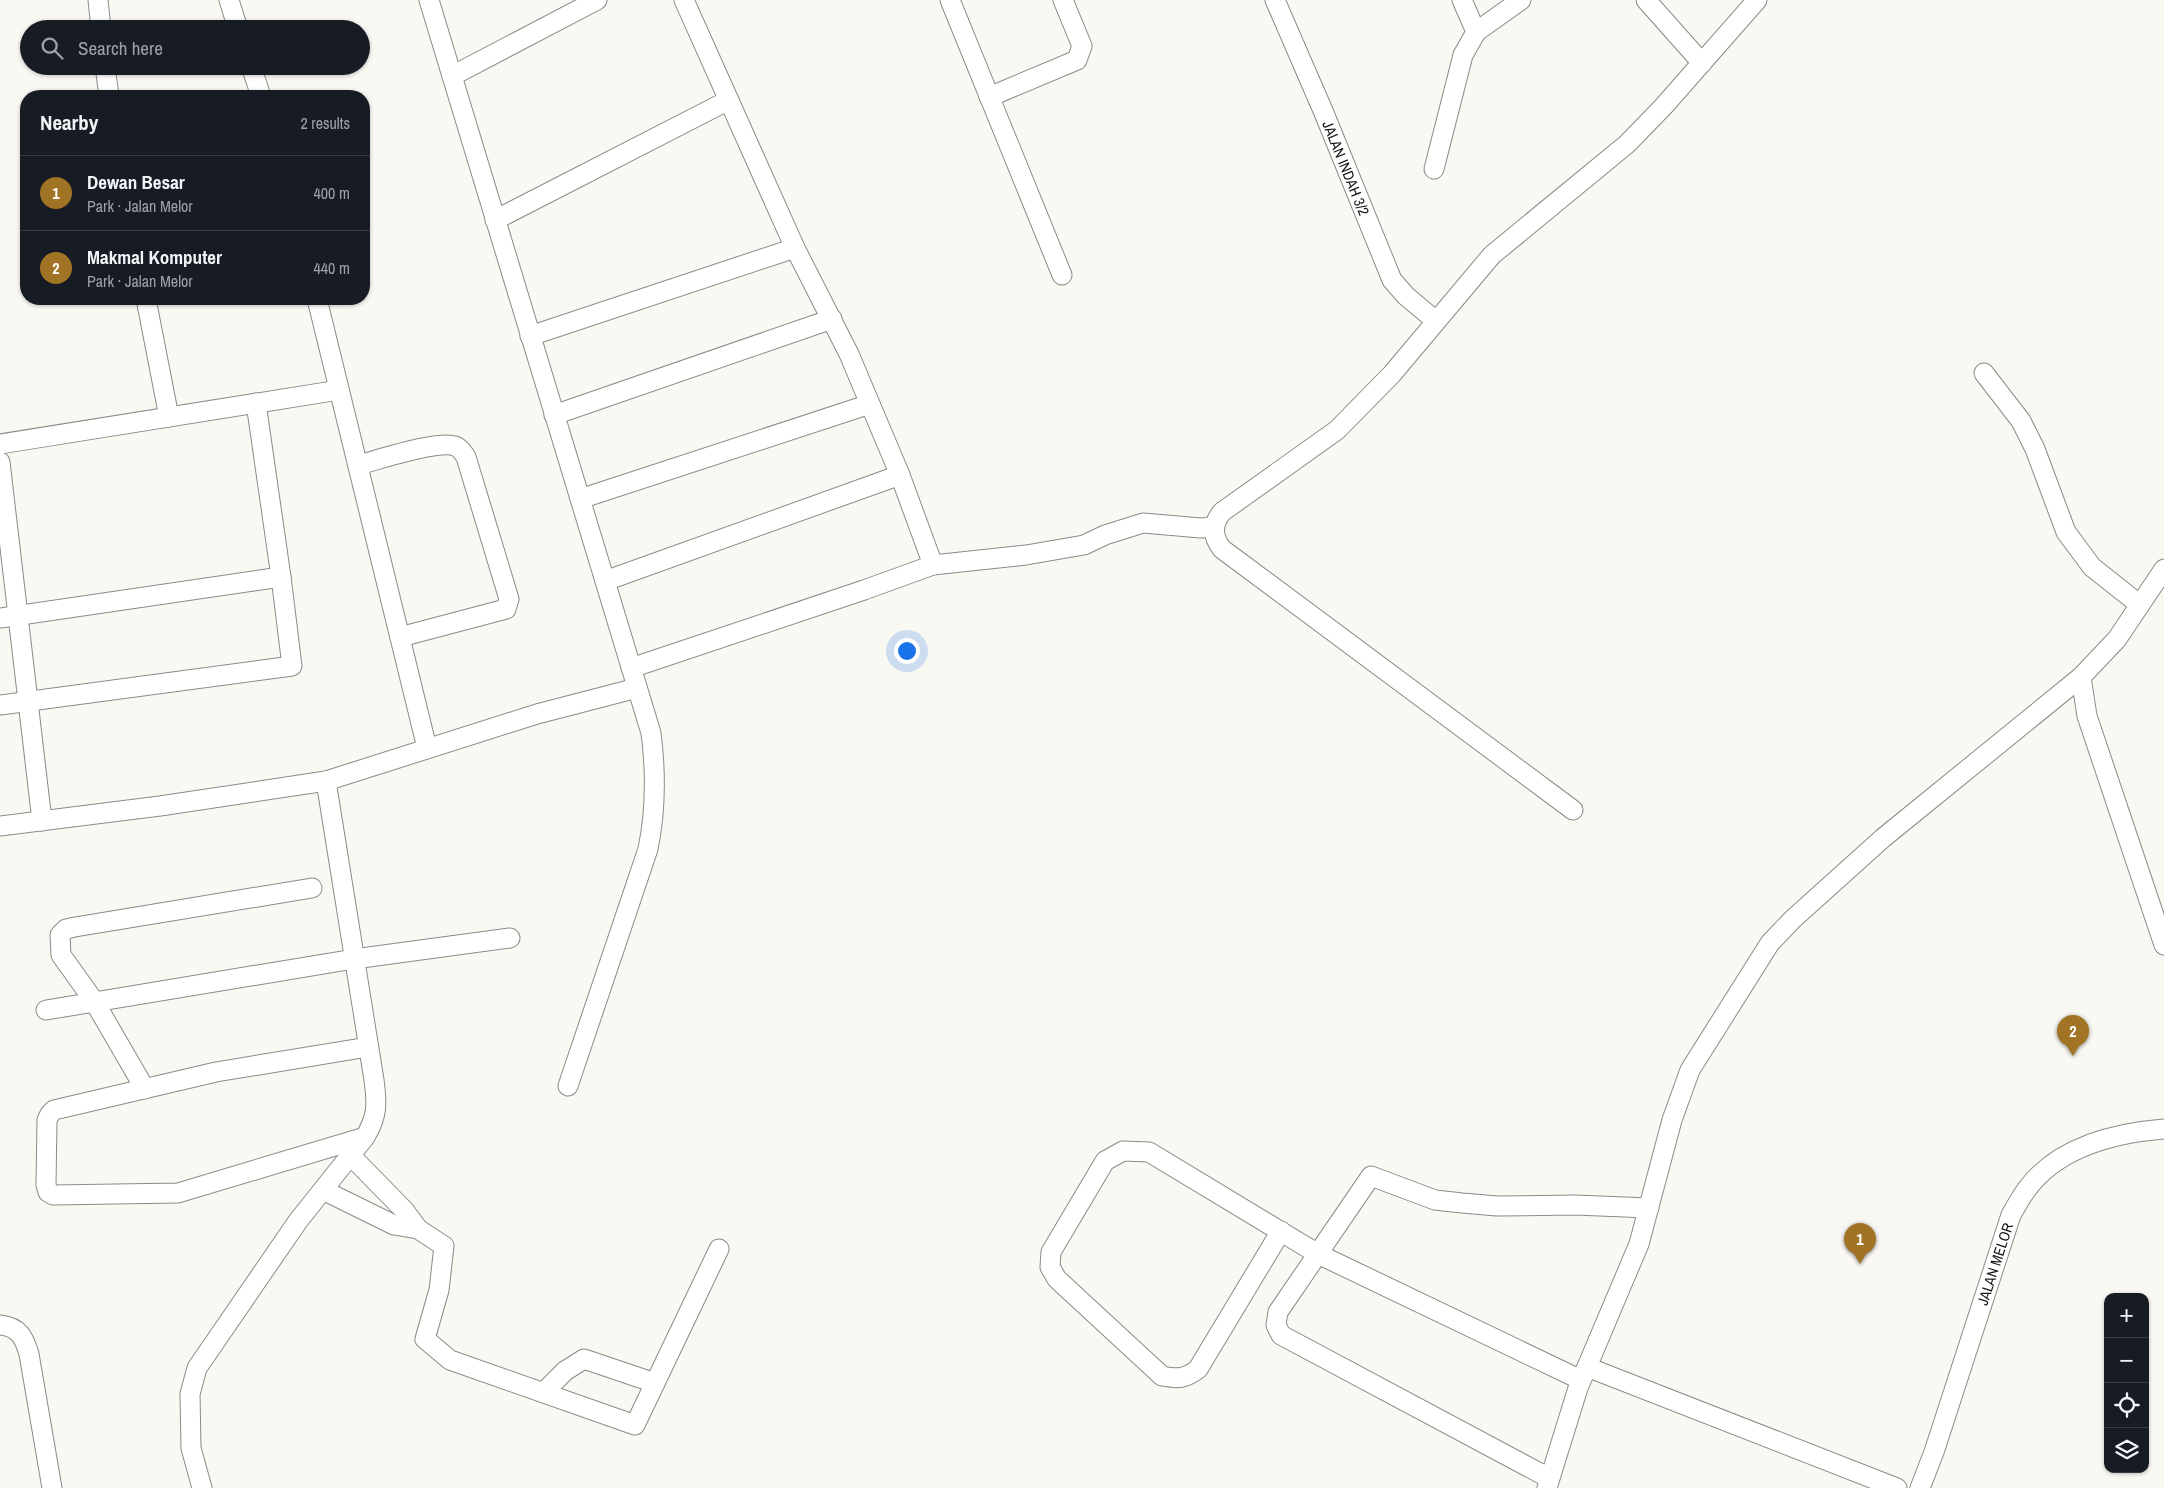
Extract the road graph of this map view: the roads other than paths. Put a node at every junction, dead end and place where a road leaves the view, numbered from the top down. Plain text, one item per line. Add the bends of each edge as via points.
1 (98, 0) edge
2 (229, 0) edge
3 (429, 0) edge
4 (597, 0) edge
5 (684, 0) edge
6 (950, 0) edge
7 (1063, 0) edge
8 (1275, 0) edge
9 (1462, 0) edge
10 (1521, 0) edge
11 (1646, 0) edge
12 (1757, 0) edge
13 (100, 20) edge
14 (235, 20) edge
15 (1476, 32) junction
16 (1702, 63) junction
17 (106, 75) edge
18 (254, 75) edge
19 (452, 76) junction
20 (108, 90) edge
21 (259, 90) edge
22 (989, 97) junction
23 (727, 101) junction
24 (1434, 169) dead end
25 (495, 220) junction
26 (795, 248) junction
27 (1062, 275) dead end
28 (147, 305) edge
29 (318, 305) edge
30 (832, 319) junction
31 (1436, 321) junction
32 (530, 336) junction
33 (1984, 372) dead end
34 (339, 390) junction
35 (256, 403) junction
36 (870, 404) junction
37 (554, 415) junction
38 (169, 417) junction
39 (0, 444) edge
40 (0, 462) edge
41 (358, 465) junction
42 (900, 475) junction
43 (580, 499) junction
44 (1214, 527) junction
45 (4, 539) edge
46 (933, 565) junction
47 (2164, 569) edge
48 (281, 577) junction
49 (605, 581) junction
50 (2140, 605) junction
51 (9, 617) edge
52 (400, 637) junction
53 (631, 668) junction
54 (2081, 677) junction
55 (637, 688) junction
56 (28, 702) junction
57 (0, 705) edge
58 (428, 748) junction
59 (326, 781) junction
60 (1573, 810) dead end
61 (42, 821) junction
62 (0, 826) edge
63 (312, 888) dead end
64 (510, 938) dead end
65 (2164, 945) edge
66 (354, 958) junction
67 (94, 1001) junction
68 (46, 1010) dead end
69 (368, 1047) junction
70 (568, 1086) dead end
71 (144, 1089) junction
72 (2164, 1129) edge
73 (365, 1137) junction
74 (351, 1156) junction
75 (323, 1190) junction
76 (1648, 1208) junction
77 (418, 1229) junction
78 (1281, 1231) junction
79 (718, 1250) dead end
80 (1318, 1254) junction
81 (0, 1325) edge
82 (1584, 1374) junction
83 (655, 1383) junction
84 (544, 1392) junction
85 (1548, 1483) edge
86 (52, 1488) edge
87 (202, 1488) edge
88 (1898, 1488) edge
89 (1920, 1488) edge

1 - 13 street
2 - 14 street
3 - 19 street
4 - 19 street
5 - 23 street
6 - 22 street
7 - 22 street via 1082,46 1077,60
8 - 31 street, JALAN INDAH 3/2 via 1392,280
9 - 15 street
10 - 15 street
11 - 16 street
12 - 16 street
15 - 24 street via 1463,55
16 - 31 street via 1626,144 1492,255
17 - 20 street
18 - 21 street
19 - 25 street
22 - 27 street
23 - 25 street
23 - 26 street
25 - 32 street
26 - 30 street
26 - 32 street
28 - 38 street
29 - 34 street
30 - 36 street
30 - 37 street
31 - 44 street via 1392,374 1337,430 1222,512
32 - 37 street
33 - 50 street via 2021,421 2066,532 2092,567
34 - 35 street
34 - 41 street
35 - 38 street
35 - 48 street
36 - 42 street
36 - 43 street
37 - 43 street
38 - 39 street
40 - 45 street
41 - 52 street
41 - 52 street via 434,446 455,446 461,450 466,457 509,599 506,609
42 - 46 street
42 - 49 street
43 - 49 street
44 - 46 street via 1143,523 1084,545
44 - 60 street via 1216,542 1222,549
45 - 51 street
46 - 53 street
47 - 50 street
48 - 51 street
48 - 56 street via 292,666
49 - 53 street
50 - 54 street via 2117,639
51 - 56 street
52 - 58 street
53 - 55 street
54 - 65 street via 2087,716
54 - 76 street via 1883,838 1770,943 1690,1070 1672,1120
55 - 58 street via 537,714
55 - 70 street via 651,733 655,760 652,828 648,849
56 - 57 street
56 - 61 street
58 - 59 street
59 - 61 street
59 - 66 street
61 - 62 street
63 - 67 street via 66,929 60,935 61,955
64 - 66 street
66 - 67 street
66 - 69 street
67 - 68 street
67 - 71 street
69 - 71 street via 216,1072
69 - 73 street via 376,1112
71 - 73 street via 54,1110 50,1114 47,1120 48,1192 53,1195 178,1194
72 - 89 street, JALAN MELOR via 2092,1142 2051,1165 2028,1188 2011,1215
73 - 74 street
74 - 75 street
74 - 77 street via 404,1210
75 - 77 street via 394,1225
75 - 87 street via 197,1368 190,1394 191,1448
76 - 80 street via 1496,1206 1435,1200 1371,1176
76 - 82 street via 1639,1244
77 - 84 street via 444,1246 439,1290 425,1339 450,1360
78 - 78 street via 1149,1152 1123,1151 1105,1161 1051,1252 1050,1267 1057,1279 1162,1376 1179,1379 1198,1369
78 - 80 street
79 - 83 street
80 - 82 street
80 - 85 street via 1278,1312 1276,1325 1281,1336
81 - 86 street via 19,1331 29,1354
82 - 85 street
82 - 88 street
83 - 84 street via 584,1359 565,1370
83 - 84 street via 634,1425

